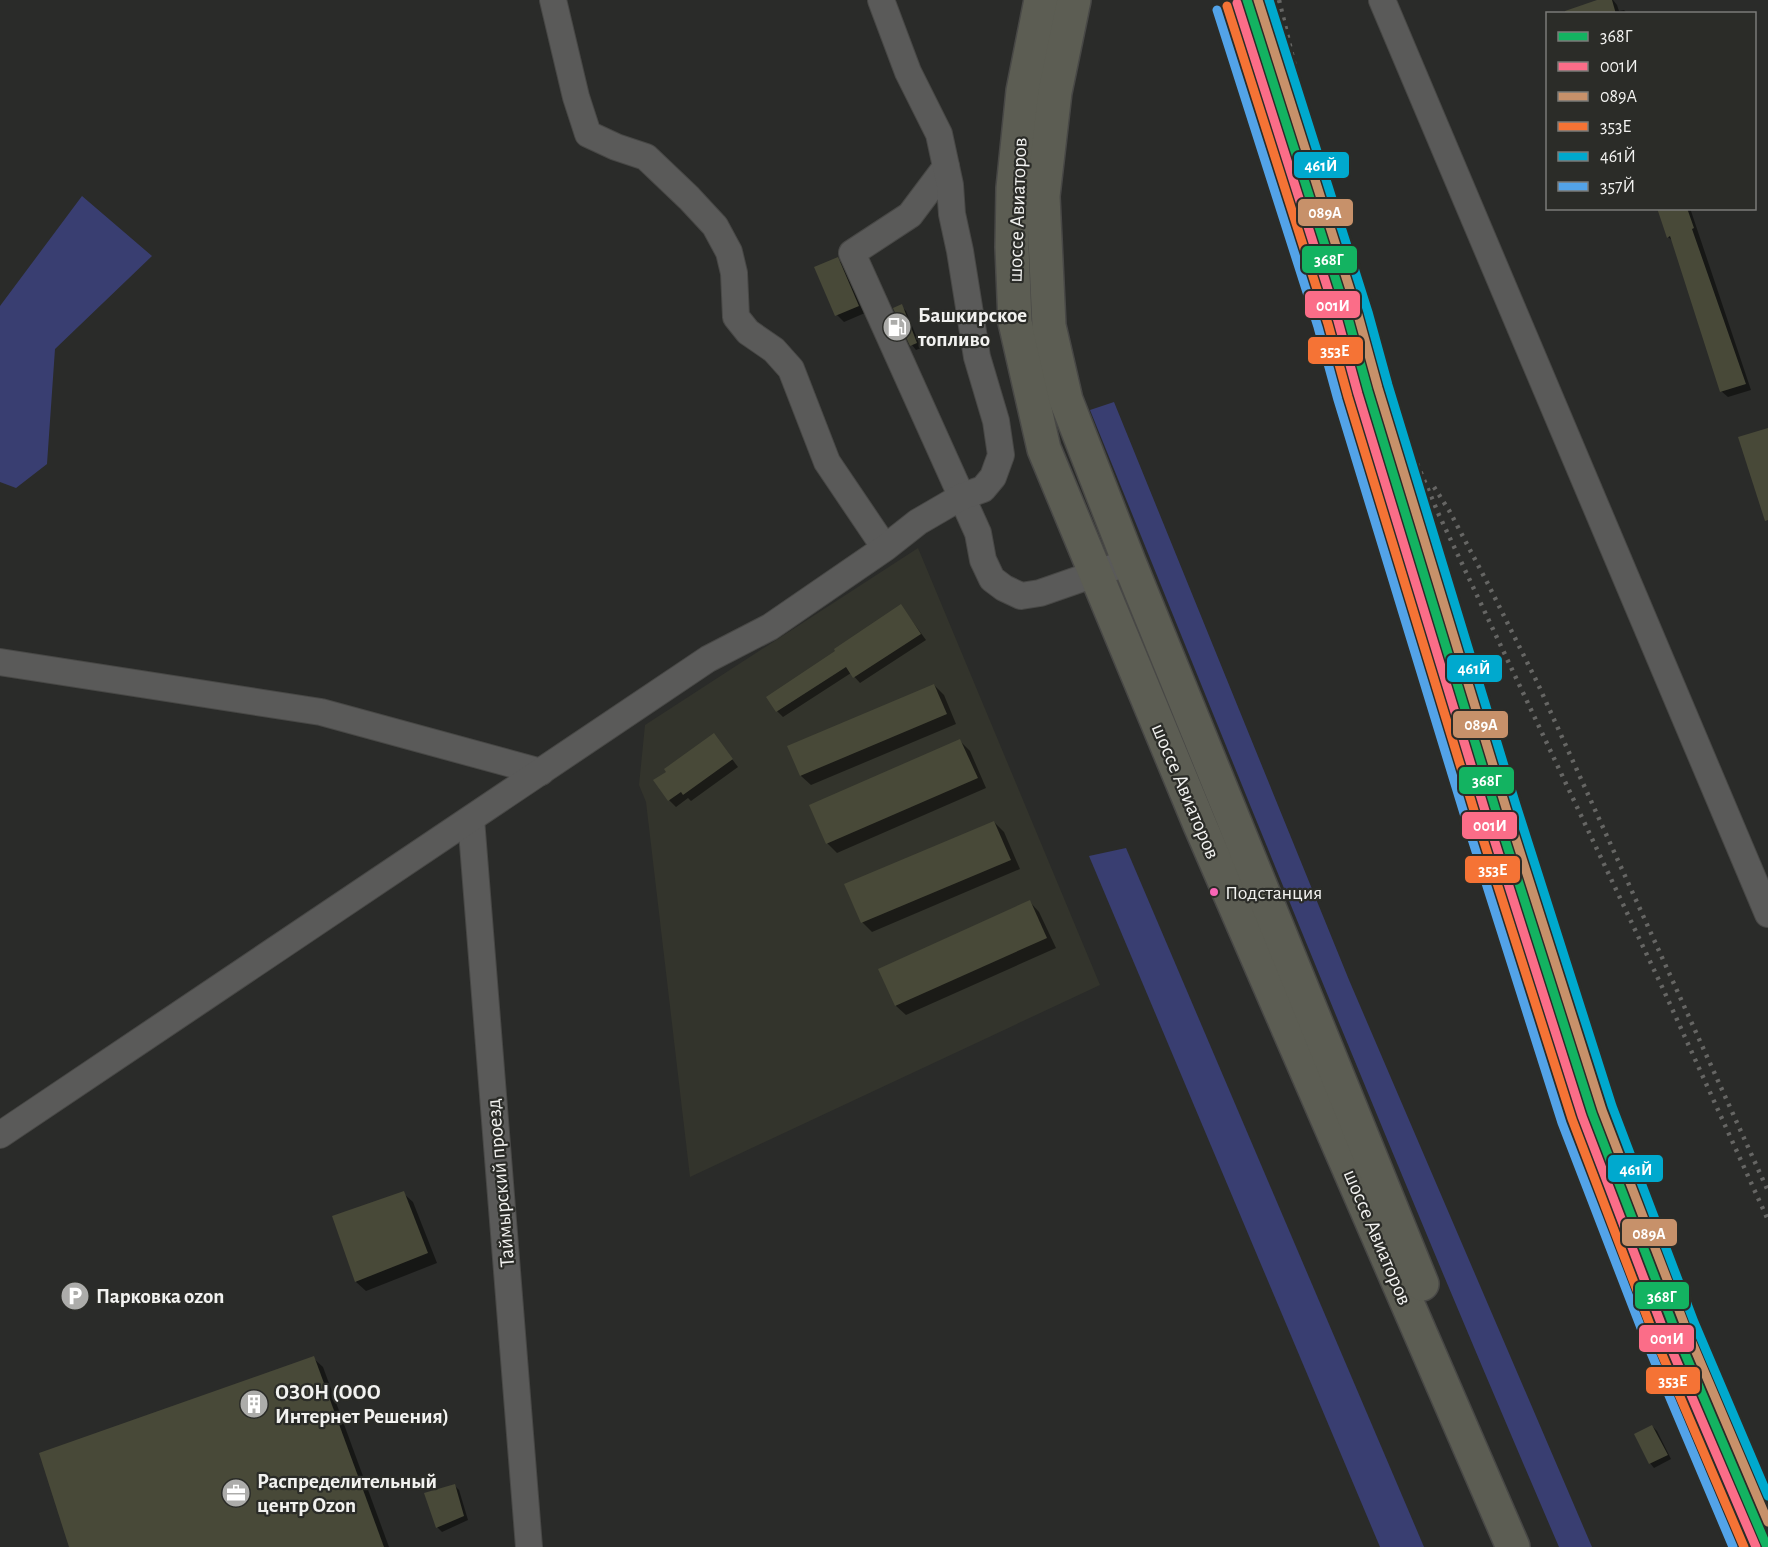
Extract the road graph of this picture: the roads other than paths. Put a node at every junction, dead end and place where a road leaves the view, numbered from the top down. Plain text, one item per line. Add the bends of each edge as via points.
1 (554, 0) edge
2 (881, 0) edge
3 (1041, 0) edge
4 (1074, 0) edge
5 (1382, 0) edge
6 (946, 167) junction
7 (962, 497) junction
8 (881, 542) dead end
9 (1129, 562) junction
10 (1095, 574) junction
11 (0, 662) edge
12 (540, 772) junction
13 (471, 819) junction
14 (1768, 914) edge
15 (0, 1135) edge
16 (529, 1547) edge
17 (1513, 1547) edge
18 (1532, 1547) edge

1 - 8 street via 588,134 646,157 715,226 729,252 734,273 736,317 747,332 774,350 791,369 827,462
2 - 6 street via 908,72 939,134
3 - 10 main road, шоссе Авиаторов via 1023,91 1013,188 1015,322 1044,449
4 - 9 main road, шоссе Авиаторов via 1055,92 1043,195 1049,326 1066,400
5 - 14 street
6 - 7 street via 976,357 996,421 1001,455 993,477 983,489
6 - 7 street via 910,215 852,253
7 - 10 street via 978,533 983,560 992,579 1004,588 1021,596
7 - 12 street via 918,522 770,627 708,659
9 - 10 street
9 - 18 main road, шоссе Авиаторов via 1434,1316
10 - 17 main road, шоссе Авиаторов
11 - 12 street via 321,712
12 - 13 street
13 - 15 street
13 - 16 street, Таймырский проезд

